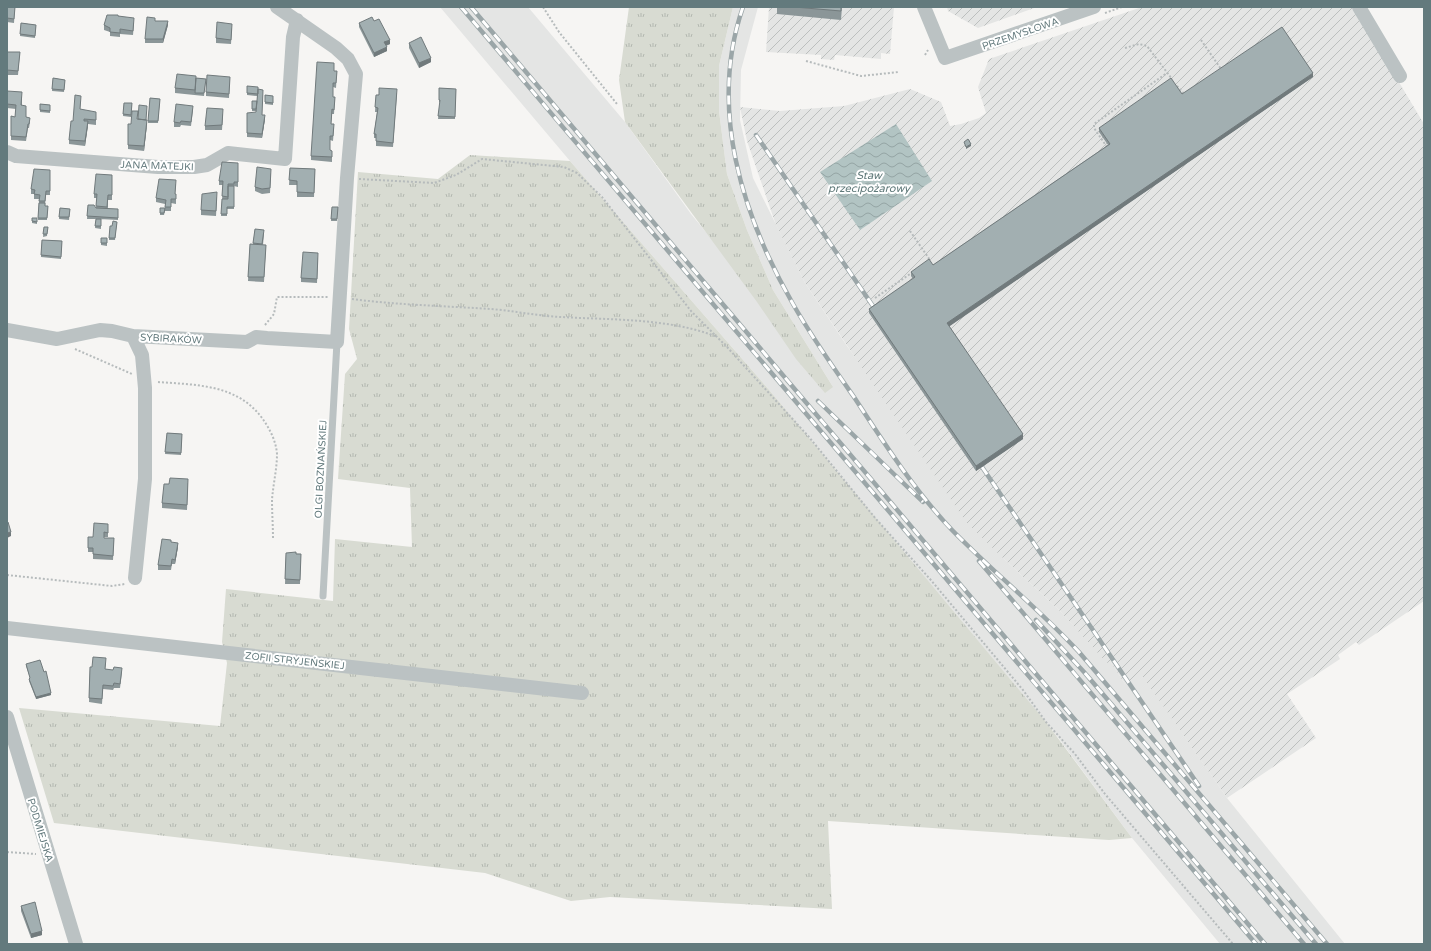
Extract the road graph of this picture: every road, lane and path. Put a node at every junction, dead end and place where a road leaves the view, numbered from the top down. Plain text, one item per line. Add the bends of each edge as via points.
1 (277, 7) edge
2 (543, 7) edge
3 (924, 7) edge
4 (1094, 7) edge
5 (1359, 7) edge
6 (297, 20) junction
7 (1201, 40) dead end
8 (1125, 48) dead end
9 (806, 61) dead end
10 (1227, 65) edge
11 (899, 72) dead end
12 (1167, 73) junction
13 (1400, 76) dead end
14 (1189, 91) edge
15 (617, 104) dead end
16 (1107, 147) edge
17 (7, 152) edge
18 (347, 178) junction
19 (910, 231) dead end
20 (934, 266) edge
21 (918, 269) edge
22 (341, 297) junction
23 (874, 298) dead end
24 (7, 330) edge
25 (133, 336) junction
26 (716, 336) junction
27 (256, 338) junction
28 (57, 339) junction
29 (337, 342) junction
30 (145, 384) junction
31 (274, 539) dead end
32 (7, 575) edge
33 (135, 578) joint
34 (323, 596) dead end
35 (7, 628) edge
36 (582, 693) dead end
37 (7, 717) edge
38 (7, 852) edge
39 (49, 856) junction
40 (76, 944) edge
41 (1233, 944) edge

1 - 6 street
2 - 15 path via 559,32
3 - 4 street, PRZEMYSŁOWA via 945,58
5 - 13 street
6 - 17 street, JANA MATEJKI via 293,37 285,159 228,153 207,165 158,167 16,156
6 - 18 street via 336,48 348,59 356,74
7 - 10 path via 1221,69
8 - 12 path via 1144,44 1150,48
9 - 11 path via 861,76
12 - 14 path via 1183,95
12 - 16 path via 1094,124
18 - 22 street
18 - 26 path via 434,184 456,176 482,159 564,167 577,173 602,197 691,311
19 - 20 path
21 - 23 path
22 - 26 path via 380,303 649,322 702,331
22 - 27 path via 277,297 274,314
22 - 29 street
24 - 28 street, SYBIRAKÓW
25 - 27 street, SYBIRAKÓW via 247,342
25 - 28 street, SYBIRAKÓW via 100,330
25 - 30 street via 142,355
26 - 41 path via 809,437 876,519 930,579 1023,690 1105,794
27 - 29 street, SYBIRAKÓW
28 - 30 path via 132,374
29 - 34 lane, OLGI BOZNAŃSKIEJ
30 - 31 path via 228,391 256,409 274,440 277,455 272,500
30 - 33 street via 144,479
32 - 33 path via 112,586 128,583
35 - 36 street, ZOFII STRYJEŃSKIEJ
37 - 39 street, PODMIEJSKA
38 - 39 path
39 - 40 street, PODMIEJSKA

